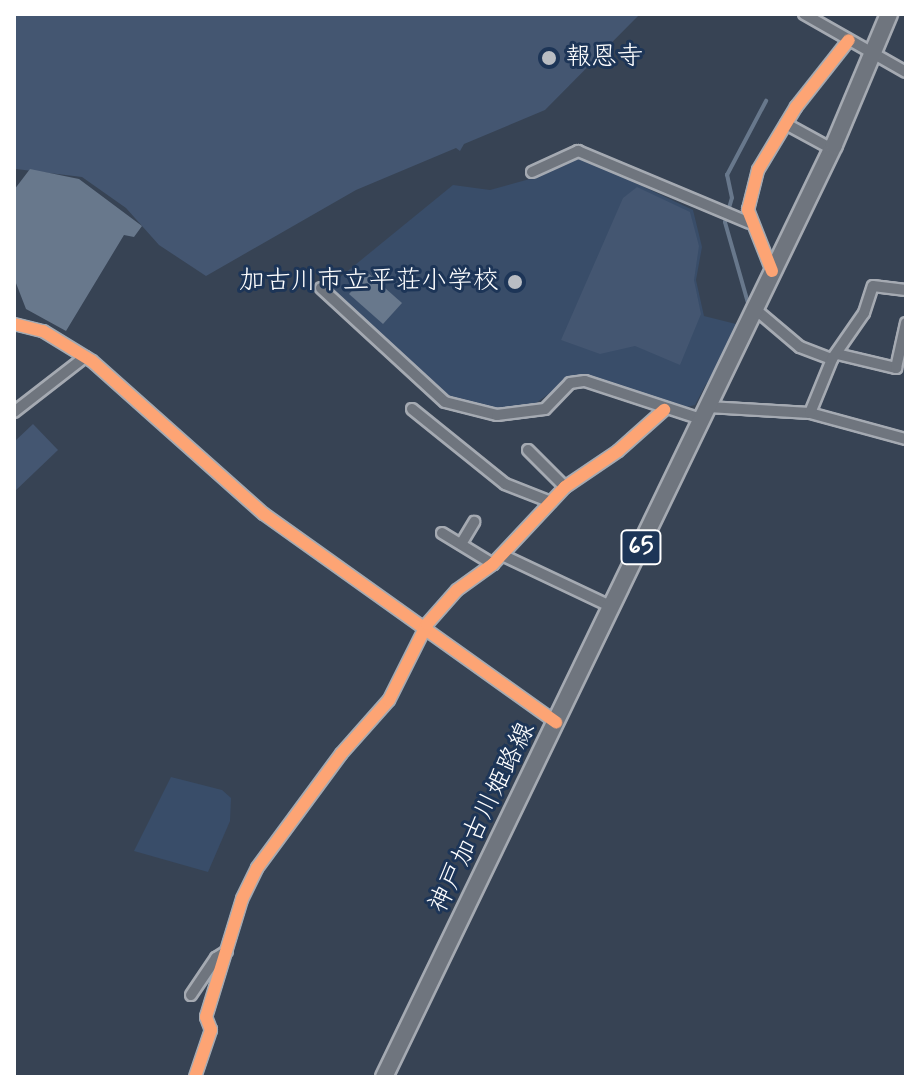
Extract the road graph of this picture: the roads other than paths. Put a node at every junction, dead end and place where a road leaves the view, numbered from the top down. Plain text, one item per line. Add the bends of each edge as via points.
1 (804, 14) edge
2 (889, 14) edge
3 (849, 40) junction
4 (874, 55) junction
5 (906, 72) edge
6 (786, 124) junction
7 (832, 149) junction
8 (532, 172) dead end
9 (750, 223) junction
10 (772, 271) junction
11 (321, 288) dead end
12 (906, 290) edge
13 (755, 309) junction
14 (906, 323) edge
15 (14, 324) edge
16 (905, 347) edge
17 (85, 357) junction
18 (835, 357) junction
19 (412, 409) dead end
20 (664, 410) junction
21 (14, 412) edge
22 (705, 413) junction
23 (810, 413) junction
24 (906, 439) edge
25 (528, 450) dead end
26 (565, 487) junction
27 (551, 502) junction
28 (474, 522) dead end
29 (442, 533) dead end
30 (461, 544) junction
31 (502, 555) junction
32 (493, 564) junction
33 (612, 607) junction
34 (426, 631) junction
35 (556, 722) junction
36 (227, 951) junction
37 (191, 995) dead end
38 (195, 1077) edge
39 (384, 1077) edge

1 - 3 street
2 - 4 main road, 神戸加古川姫路線 / 65
3 - 4 street
3 - 6 street
4 - 5 street
4 - 7 main road, 神戸加古川姫路線 / 65
6 - 7 street
6 - 9 street via 758,170 750,196
7 - 10 main road, 神戸加古川姫路線 / 65
8 - 9 street via 578,151
9 - 10 street
10 - 13 main road, 神戸加古川姫路線 / 65
11 - 20 street via 445,402 497,415 545,409 570,383 585,381
12 - 18 street via 873,286 856,330
13 - 18 street via 800,347
13 - 22 main road, 神戸加古川姫路線 / 65
14 - 16 street
15 - 17 street via 52,335
16 - 18 street via 896,368
17 - 21 street
17 - 34 street via 264,514
18 - 23 street
19 - 27 street via 505,484
20 - 22 street
20 - 26 street via 618,451
22 - 23 street
22 - 33 main road, 神戸加古川姫路線 / 65
23 - 24 street
25 - 26 street
26 - 27 street
27 - 31 street
28 - 30 street
29 - 30 street
30 - 32 street
31 - 32 street
31 - 33 street
32 - 34 street via 457,590
33 - 35 main road, 神戸加古川姫路線 / 65
34 - 35 street
34 - 36 street via 389,700 341,754 257,868
35 - 39 main road, 神戸加古川姫路線 / 65
36 - 37 street via 216,958
36 - 38 street via 206,1017 211,1030

